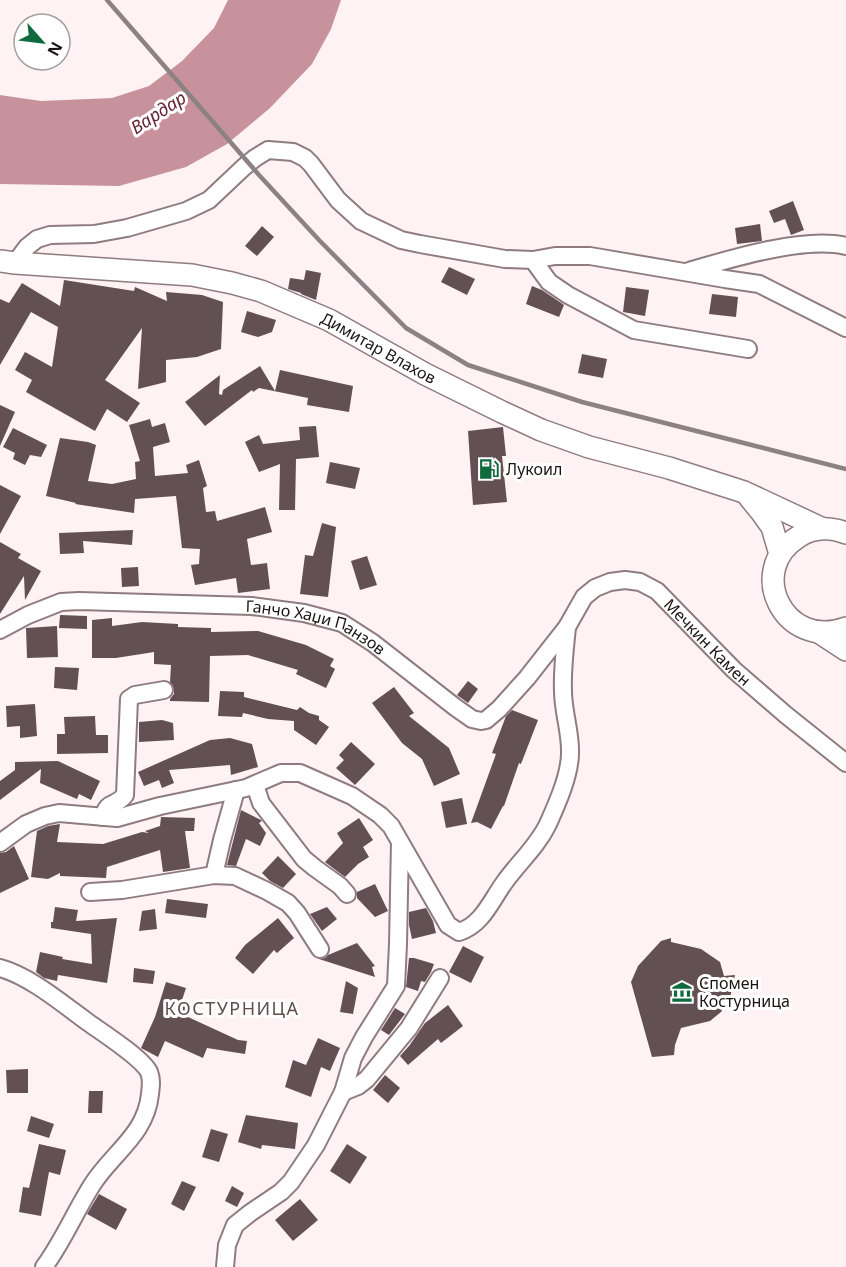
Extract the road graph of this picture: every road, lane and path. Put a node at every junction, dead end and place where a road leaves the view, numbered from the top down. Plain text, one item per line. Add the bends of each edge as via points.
1 (846, 246) edge
2 (533, 260) junction
3 (8, 262) edge
4 (685, 273) junction
5 (846, 328) edge
6 (747, 349) dead end
7 (744, 492) junction
8 (821, 528) junction
9 (846, 533) edge
10 (780, 554) junction
11 (567, 627) junction
12 (846, 628) edge
13 (0, 630) edge
14 (820, 633) junction
15 (846, 650) edge
16 (164, 690) dead end
17 (846, 763) edge
18 (255, 785) junction
19 (236, 790) junction
20 (103, 817) junction
21 (400, 841) junction
22 (0, 843) edge
23 (214, 875) junction
24 (90, 892) dead end
25 (347, 894) dead end
26 (320, 949) dead end
27 (0, 968) edge
28 (440, 978) dead end
29 (343, 1092) junction
30 (44, 1267) edge
31 (225, 1267) edge

1 - 4 street via 795,246
2 - 3 street via 505,259 401,240 361,221 304,158 293,152 268,150 197,206 127,228 37,238
2 - 4 street via 590,256
2 - 6 street via 549,282 634,330
3 - 7 main road, Димитар Влахов via 192,275 261,291 329,320 425,374 541,430
4 - 5 street via 759,284
7 - 8 main road, Димитар Влахов
7 - 10 main road via 771,527
8 - 9 main road, Димитар Влахов
8 - 10 main road via 805,532
10 - 14 main road via 773,574 774,595 784,613 800,627
11 - 13 street, Ганчо Хаџи Панзов via 513,694 486,720 480,721 455,707 351,628 304,613 252,606 61,602
11 - 17 street, Мечкин Камен via 584,597 595,588 610,582 640,582 657,591 734,670
11 - 21 street via 562,691 570,751 568,770 547,826 479,920 459,932 448,925
12 - 14 main road
14 - 15 main road
16 - 20 street via 129,699 125,795 105,808
18 - 19 street
18 - 21 street via 281,773 300,773 361,802 391,826
18 - 25 street via 261,803 304,858
19 - 20 street via 117,818
19 - 23 street
20 - 22 street via 59,813 45,816
21 - 29 street via 396,986 364,1036
23 - 24 street
23 - 26 street via 235,876 288,903
27 - 30 street via 43,990 143,1063 152,1081 149,1105 136,1133 93,1184
28 - 29 street via 409,1028 367,1079
29 - 31 street via 316,1145 291,1182 236,1225 227,1245

